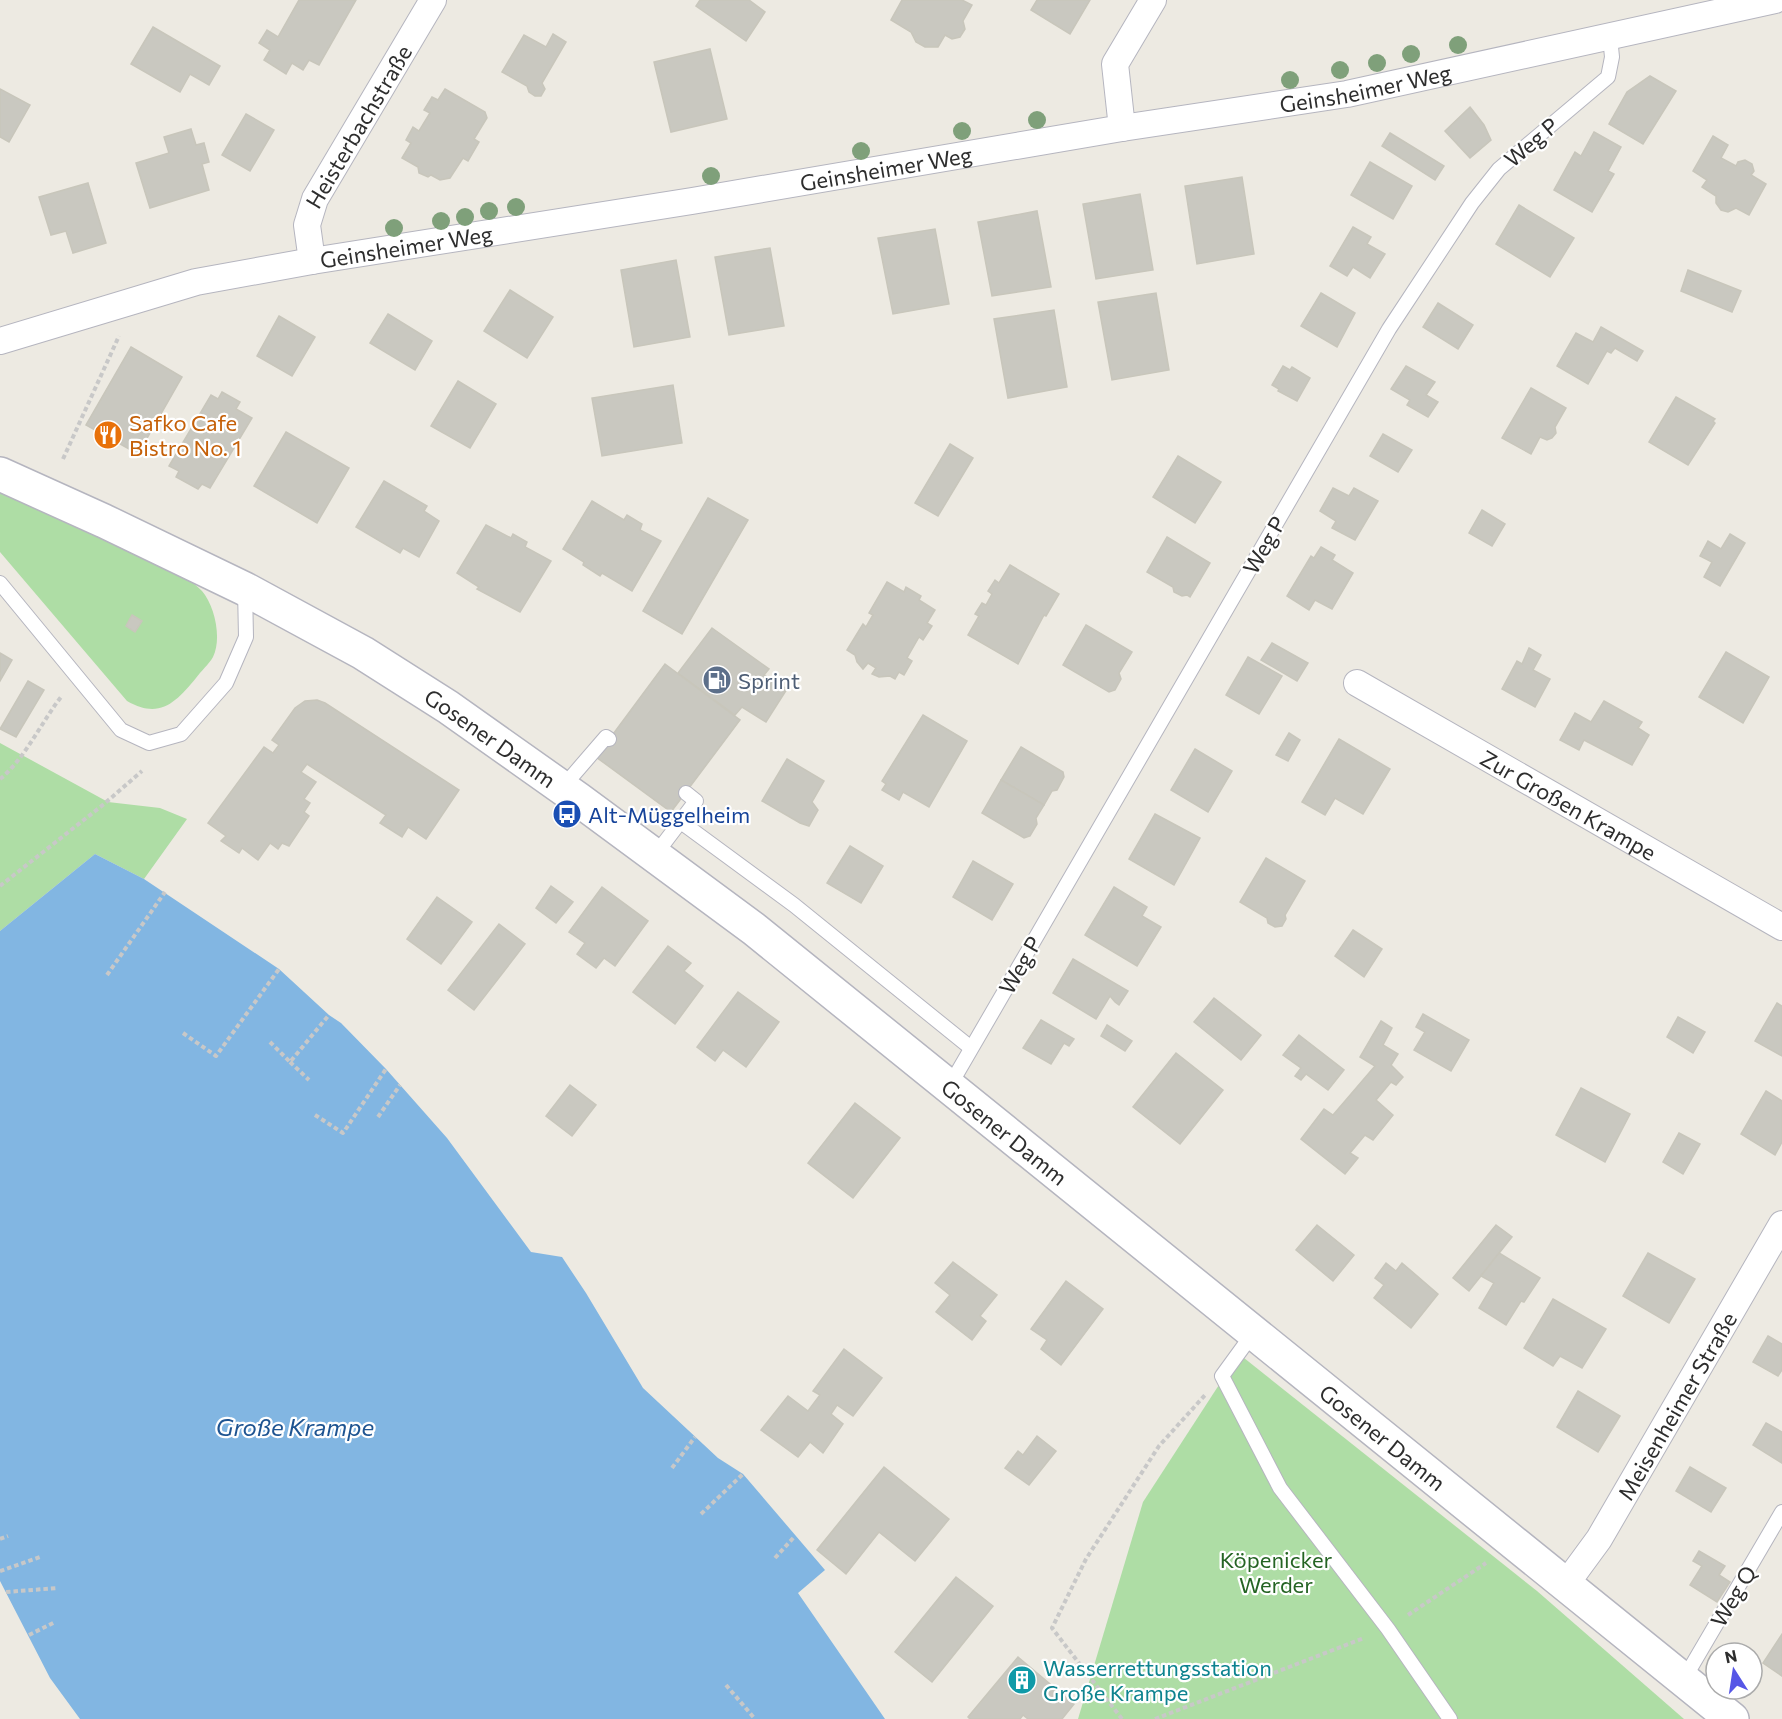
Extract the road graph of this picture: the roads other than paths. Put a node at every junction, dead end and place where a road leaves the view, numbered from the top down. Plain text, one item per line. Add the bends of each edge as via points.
1 (433, 0) edge
2 (1153, 0) edge
3 (1775, 0) edge
4 (1610, 38) junction
5 (1122, 128) junction
6 (312, 261) junction
7 (0, 341) edge
8 (0, 474) edge
9 (0, 583) edge
10 (245, 589) junction
11 (1357, 683) dead end
12 (609, 739) dead end
13 (562, 788) junction
14 (686, 793) dead end
15 (681, 822) junction
16 (654, 856) junction
17 (1782, 927) edge
18 (971, 1048) junction
19 (949, 1087) junction
20 (1782, 1224) edge
21 (1254, 1332) junction
22 (1782, 1512) edge
23 (1566, 1584) junction
24 (1684, 1679) junction
25 (1450, 1719) edge
26 (1732, 1719) edge

1 - 6 street, Heisterbachstraße via 315,199 308,225
2 - 5 street via 1115,64
3 - 4 street, Geinsheimer Weg
4 - 5 street, Geinsheimer Weg via 1347,94
4 - 18 lane, Weg P via 1608,77 1499,169 1389,329
5 - 6 street, Geinsheimer Weg
6 - 7 street, Geinsheimer Weg via 196,282
8 - 10 main road, Gosener Damm
9 - 10 lane via 121,730 149,743 181,734 226,683 246,637
10 - 13 main road, Gosener Damm via 363,653 448,707
11 - 17 street, Zur Großen Krampe
12 - 13 lane via 606,737
13 - 16 main road, Gosener Damm
14 - 15 lane via 696,801
15 - 16 lane
15 - 18 lane via 794,905
16 - 19 main road, Gosener Damm via 754,929
18 - 19 lane, Weg P
19 - 21 main road, Gosener Damm
20 - 23 street, Meisenheimer Straße via 1599,1539
21 - 23 main road, Gosener Damm
21 - 25 lane via 1222,1377 1280,1488 1388,1629
22 - 24 lane, Weg Q
23 - 24 main road, Gosener Damm
24 - 26 main road, Gosener Damm

